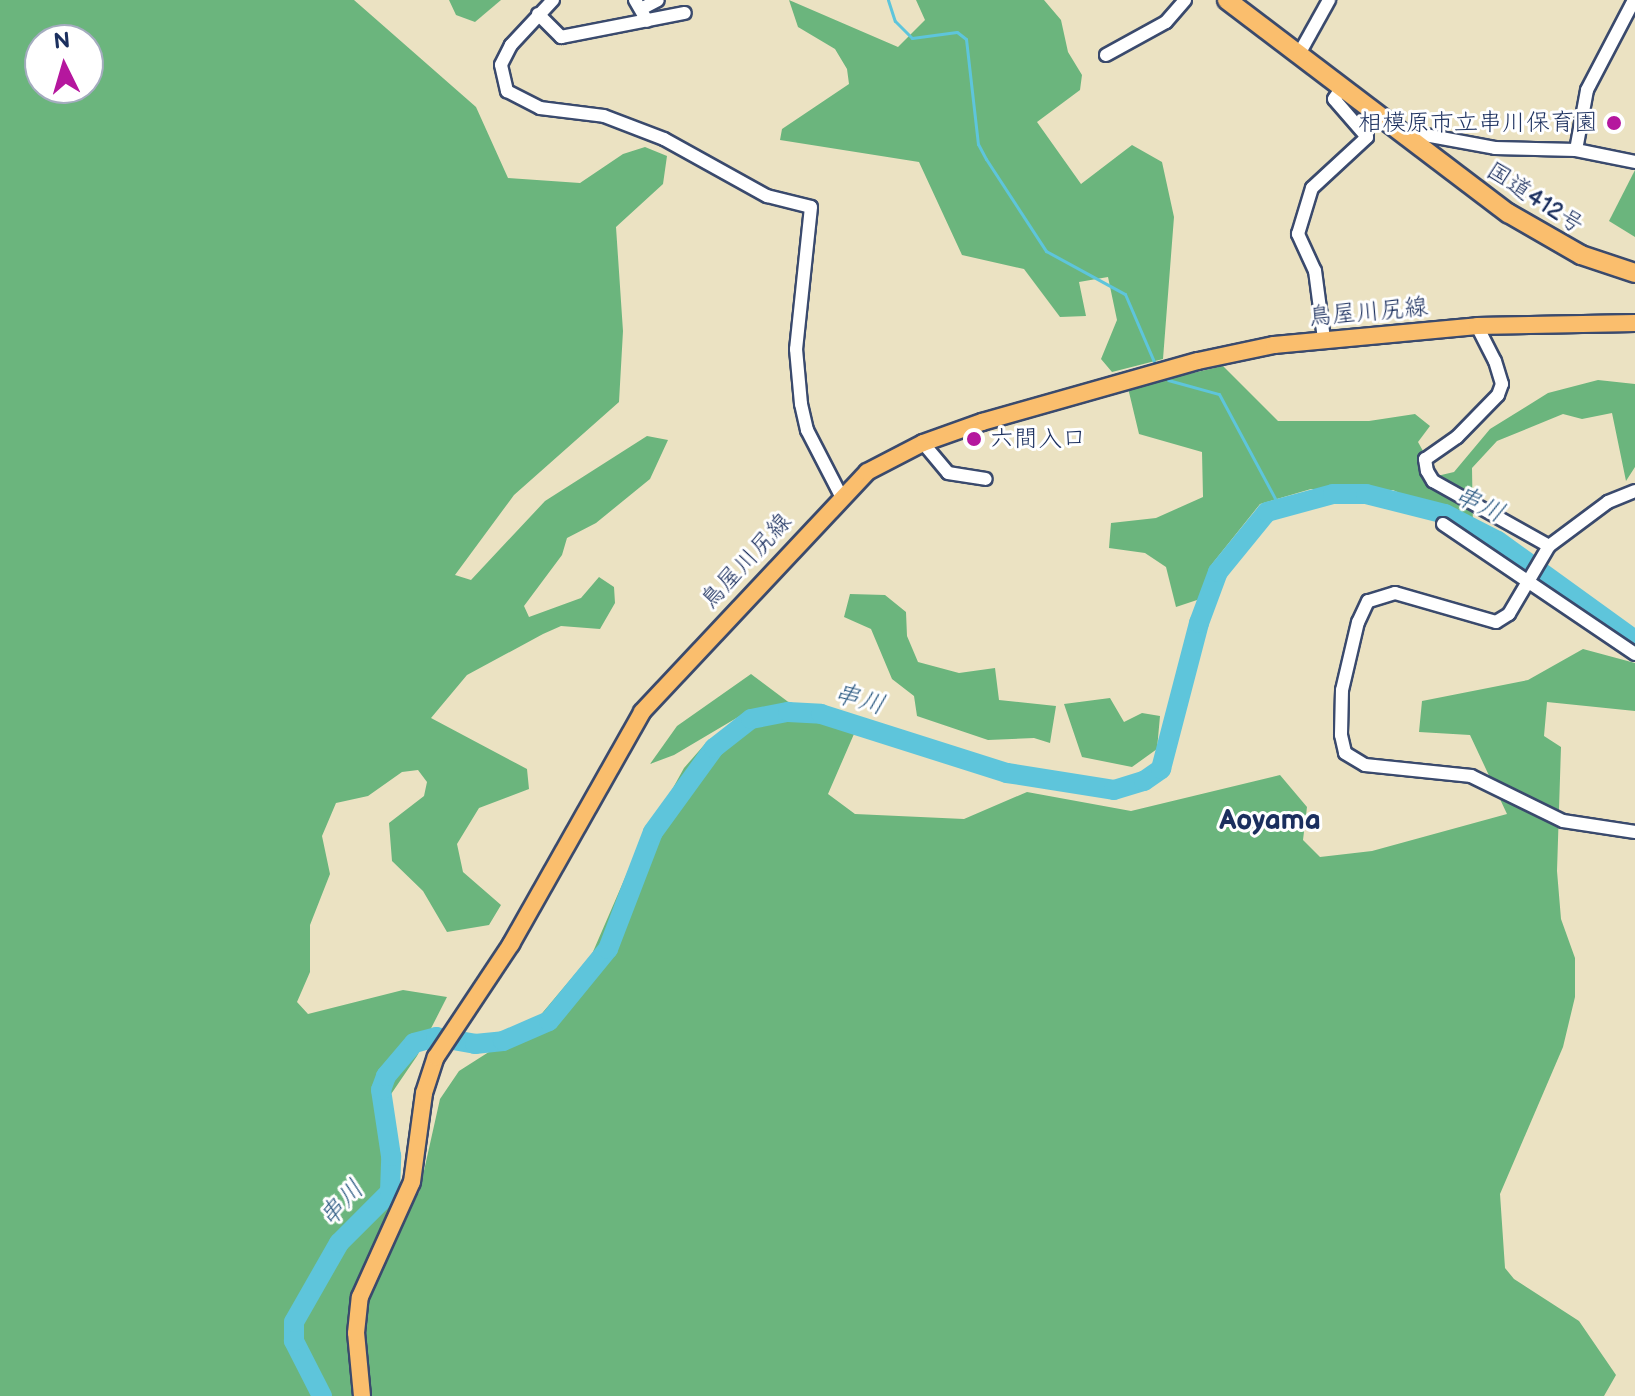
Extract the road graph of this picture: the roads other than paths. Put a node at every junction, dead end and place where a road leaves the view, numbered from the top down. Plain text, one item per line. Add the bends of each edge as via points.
1 (553, 0) edge
2 (658, 0) edge
3 (1185, 0) edge
4 (1227, 0) edge
5 (1329, 0) edge
6 (1634, 0) edge
7 (641, 10) edge
8 (685, 13) dead end
9 (538, 14) junction
10 (1299, 54) junction
11 (1106, 55) dead end
12 (1343, 86) junction
13 (1411, 140) junction
14 (1576, 150) junction
15 (1635, 162) edge
16 (1635, 273) edge
17 (1635, 323) edge
18 (1477, 326) junction
19 (1324, 339) junction
20 (923, 443) junction
21 (986, 479) dead end
22 (1635, 491) edge
23 (841, 496) junction
24 (1443, 524) dead end
25 (1547, 550) junction
26 (1531, 578) junction
27 (1635, 654) edge
28 (1635, 832) edge
29 (362, 1396) edge

1 - 9 street
2 - 7 street
3 - 11 street via 1166,22
4 - 10 highway, 国道412号
5 - 10 street
6 - 14 street via 1587,90
7 - 8 street
7 - 9 street via 561,37
9 - 23 street via 501,65 507,91 540,108 604,116 664,139 767,196 811,207 796,349 801,404 807,430
10 - 12 highway, 国道412号
12 - 13 highway, 国道412号
12 - 19 street via 1334,99 1367,137 1312,188 1298,234 1315,271
13 - 14 street via 1425,135 1495,148
13 - 16 highway, 国道412号 via 1554,242
14 - 15 street
17 - 18 main road, 鳥屋川尻線
18 - 19 main road, 鳥屋川尻線
18 - 25 street via 1502,384 1498,395 1457,437 1425,459 1427,471 1433,481
19 - 20 main road, 鳥屋川尻線 via 1198,361
20 - 21 street via 948,473
20 - 23 main road, 鳥屋川尻線 via 867,472
22 - 25 street via 1608,502
23 - 29 main road, 鳥屋川尻線 via 642,712 539,897 436,1057 424,1093 412,1182 360,1297 356,1333
24 - 26 street
25 - 26 street
26 - 27 street
26 - 28 street via 1509,614 1496,622 1395,593 1368,601 1360,612 1344,682 1341,744 1365,765 1471,776 1563,821

